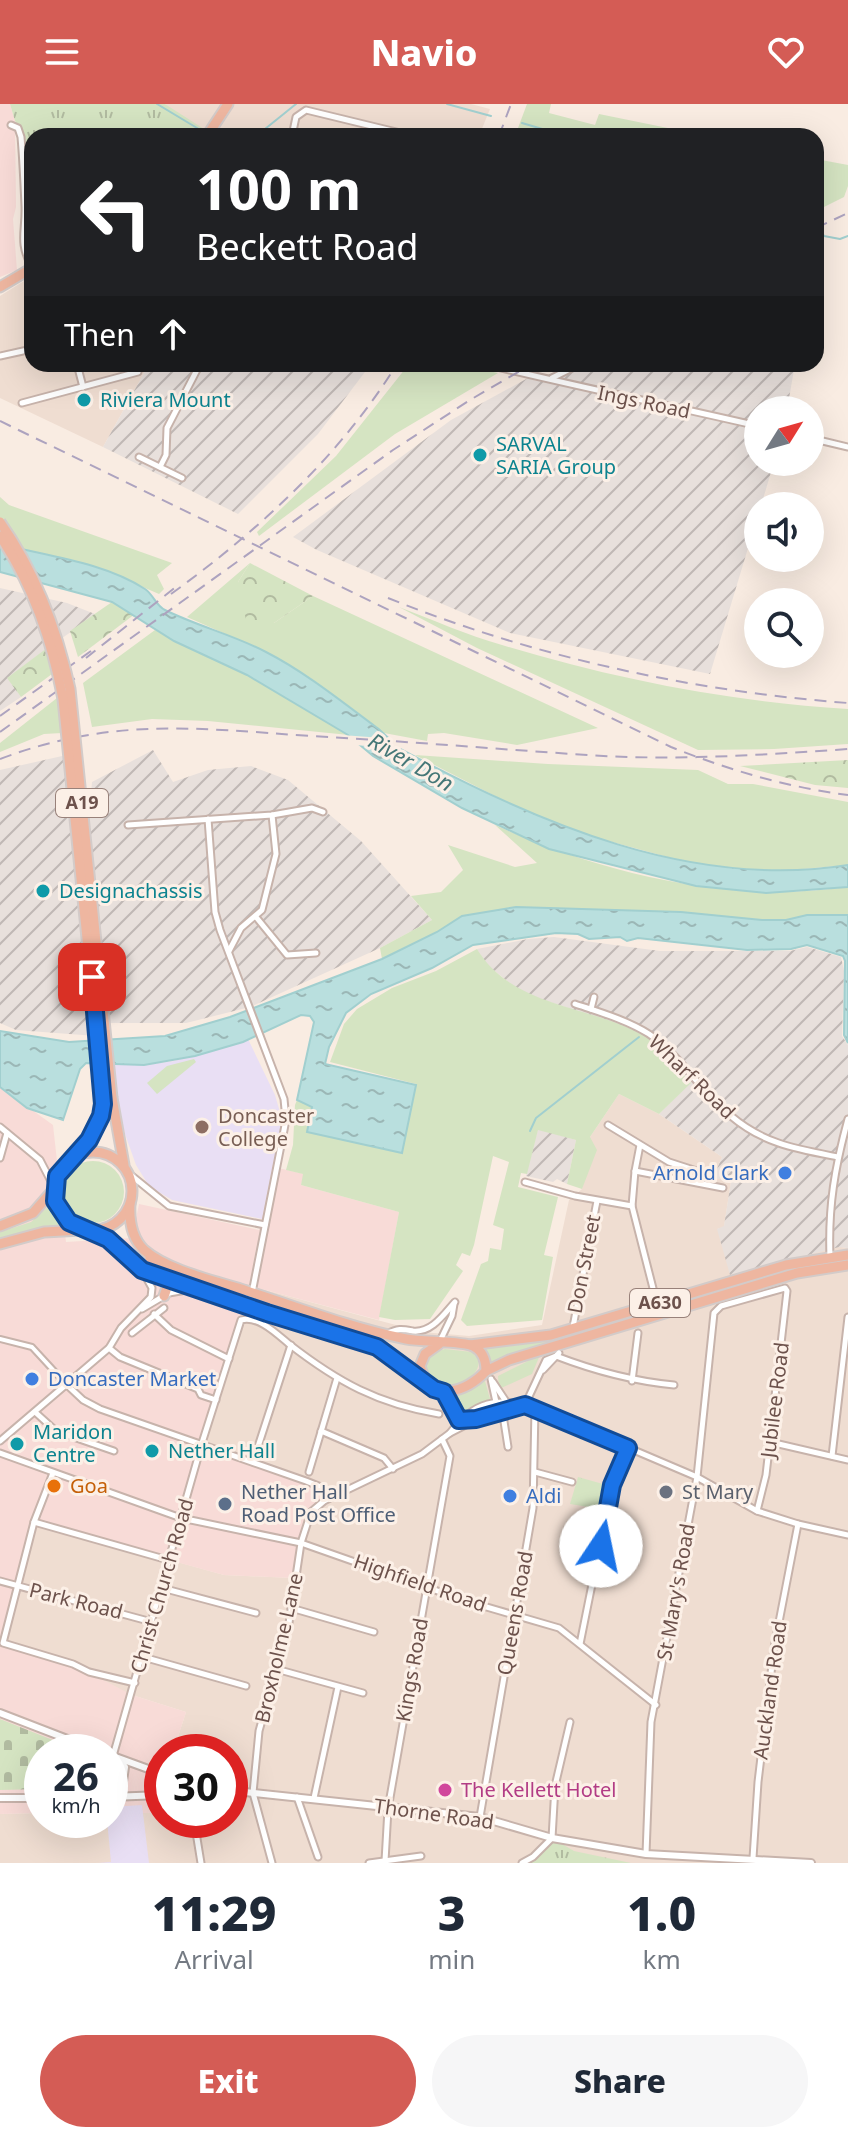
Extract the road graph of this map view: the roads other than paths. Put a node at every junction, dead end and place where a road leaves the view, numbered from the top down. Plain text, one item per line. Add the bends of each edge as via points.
1 (228, 104) edge
2 (11, 125) dead end
3 (214, 128) edge
4 (294, 128) edge
5 (377, 128) edge
6 (24, 192) edge
7 (24, 219) edge
8 (24, 248) edge
9 (24, 273) edge
10 (0, 287) edge
11 (24, 351) edge
12 (0, 356) edge
13 (79, 372) edge
14 (138, 372) dead end
15 (196, 372) edge
16 (523, 372) edge
17 (564, 372) edge
18 (552, 378) junction
19 (83, 387) junction
20 (22, 403) dead end
21 (744, 423) edge
22 (824, 441) edge
23 (848, 447) edge
24 (139, 457) dead end
25 (160, 467) junction
26 (182, 478) dead end
27 (0, 522) edge
28 (0, 536) edge
29 (323, 812) dead end
30 (272, 815) junction
31 (208, 819) junction
32 (128, 825) dead end
33 (256, 917) junction
34 (219, 927) junction
35 (238, 932) junction
36 (229, 952) junction
37 (316, 953) dead end
38 (594, 997) dead end
39 (575, 1004) dead end
40 (591, 1009) junction
41 (108, 1098) junction
42 (848, 1119) edge
43 (608, 1125) dead end
44 (0, 1127) edge
45 (7, 1133) junction
46 (640, 1145) junction
47 (838, 1157) junction
48 (0, 1158) edge
49 (71, 1159) junction
50 (126, 1171) junction
51 (635, 1171) junction
52 (709, 1175) dead end
53 (525, 1182) dead end
54 (54, 1188) junction
55 (723, 1188) dead end
56 (597, 1201) junction
57 (130, 1204) junction
58 (632, 1206) junction
59 (265, 1225) junction
60 (0, 1226) edge
61 (89, 1230) junction
62 (0, 1244) edge
63 (140, 1246) junction
64 (848, 1255) edge
65 (830, 1257) junction
66 (848, 1265) edge
67 (142, 1270) junction
68 (168, 1279) junction
69 (195, 1289) junction
70 (786, 1289) joint
71 (252, 1293) junction
72 (164, 1296) junction
73 (236, 1303) junction
74 (657, 1304) junction
75 (164, 1308) dead end
76 (135, 1314) junction
77 (154, 1314) junction
78 (848, 1317) edge
79 (451, 1321) junction
80 (573, 1328) junction
81 (132, 1333) dead end
82 (638, 1333) dead end
83 (387, 1334) junction
84 (584, 1338) junction
85 (0, 1339) edge
86 (439, 1344) junction
87 (457, 1344) junction
88 (291, 1345) junction
89 (470, 1345) junction
90 (109, 1348) junction
91 (558, 1354) junction
92 (229, 1359) junction
93 (845, 1369) edge
94 (489, 1375) junction
95 (337, 1378) junction
96 (632, 1381) junction
97 (67, 1385) junction
98 (674, 1385) dead end
99 (431, 1387) junction
100 (444, 1392) junction
101 (216, 1400) junction
102 (506, 1401) junction
103 (495, 1402) junction
104 (525, 1405) junction
105 (535, 1408) junction
106 (499, 1411) junction
107 (35, 1412) junction
108 (439, 1414) dead end
109 (476, 1419) junction
110 (459, 1420) junction
111 (321, 1431) junction
112 (450, 1433) junction
113 (442, 1439) junction
114 (0, 1441) edge
115 (770, 1442) junction
116 (202, 1443) junction
117 (508, 1447) dead end
118 (628, 1448) junction
119 (114, 1451) dead end
120 (0, 1453) edge
121 (832, 1456) junction
122 (848, 1460) edge
123 (253, 1462) junction
124 (393, 1469) junction
125 (309, 1472) dead end
126 (535, 1472) junction
127 (53, 1473) junction
128 (697, 1477) junction
129 (572, 1482) dead end
130 (329, 1498) junction
131 (757, 1511) junction
132 (181, 1518) junction
133 (34, 1522) junction
134 (798, 1524) junction
135 (848, 1535) edge
136 (301, 1543) junction
137 (168, 1560) junction
138 (0, 1581) edge
139 (18, 1586) junction
140 (426, 1587) junction
141 (162, 1588) junction
142 (291, 1608) junction
143 (256, 1613) dead end
144 (515, 1614) junction
145 (152, 1622) junction
146 (374, 1632) dead end
147 (580, 1644) junction
148 (143, 1657) junction
149 (276, 1669) junction
150 (135, 1683) junction
151 (246, 1686) dead end
152 (338, 1687) junction
153 (363, 1693) dead end
154 (656, 1705) junction
155 (0, 1713) edge
156 (570, 1722) dead end
157 (54, 1734) edge
158 (121, 1734) edge
159 (249, 1792) junction
160 (297, 1797) junction
161 (0, 1798) edge
162 (24, 1798) edge
163 (314, 1798) junction
164 (388, 1809) junction
165 (480, 1817) junction
166 (197, 1838) edge
167 (552, 1838) junction
168 (646, 1854) junction
169 (421, 1856) dead end
170 (682, 1856) junction
171 (318, 1857) dead end
172 (753, 1858) junction
173 (702, 1860) edge
174 (385, 1861) junction
175 (201, 1863) edge
176 (272, 1863) edge
177 (369, 1863) edge
178 (522, 1863) edge
179 (687, 1863) edge
180 (811, 1863) edge

1 - 3 highway
2 - 6 street via 21,137
4 - 5 street via 301,111
7 - 8 street
9 - 10 highway
11 - 12 street
13 - 19 street
14 - 19 street
15 - 25 street via 167,428
16 - 18 street, Ings Road
17 - 18 street
18 - 21 street, Ings Road
19 - 20 street
22 - 23 street
24 - 25 street
25 - 26 street
27 - 41 highway, A19, bridge via 46,605 70,689
28 - 41 highway, A19, bridge via 32,592 56,661
29 - 30 street via 312,808
30 - 31 street
30 - 33 street via 276,854
31 - 32 street
31 - 34 street
33 - 35 street
33 - 37 street via 287,955
34 - 35 street via 229,935
34 - 36 street
35 - 36 street
36 - 59 street via 284,1099 286,1120
38 - 40 street
39 - 40 street, Wharf Road
40 - 47 street, Wharf Road via 660,1043 729,1115 752,1131 774,1144
41 - 49 highway, A19 via 95,1131
41 - 50 highway, A19
42 - 47 street
43 - 46 street
44 - 45 street
45 - 48 street
45 - 54 street via 40,1160
46 - 51 street
46 - 52 street via 669,1162
47 - 65 street via 828,1215
49 - 50 highway via 105,1154
49 - 54 highway
50 - 57 highway
50 - 59 street via 169,1206
51 - 55 street
51 - 58 street
53 - 56 street
54 - 60 highway via 33,1213
54 - 61 highway via 64,1218
56 - 58 street
56 - 80 street, Don Street
57 - 61 highway via 116,1224
57 - 63 highway
58 - 74 street
59 - 71 street
61 - 62 highway via 44,1232
61 - 67 highway via 108,1239
63 - 68 highway
63 - 71 highway via 189,1272
64 - 65 highway, A630
65 - 74 highway, A630
66 - 84 highway, A630 via 797,1273
67 - 68 highway
67 - 76 street via 152,1292
68 - 69 highway
68 - 72 highway
69 - 72 street
69 - 73 highway
70 - 115 street, Jubilee Road
70 - 128 street, St Mary's Road via 721,1306 714,1313
71 - 73 street
71 - 83 highway
72 - 76 street
73 - 99 highway via 377,1347
74 - 80 highway, A630
75 - 77 street
76 - 90 street
77 - 81 street
77 - 92 street via 171,1330
78 - 93 street
79 - 83 street via 454,1303 429,1328
79 - 86 street
79 - 87 street
80 - 89 highway, A630
82 - 96 street
83 - 86 highway
84 - 91 highway
84 - 94 highway, A630 via 509,1360
85 - 97 street via 32,1347
86 - 87 highway
86 - 99 highway via 425,1354 420,1366
87 - 89 highway
88 - 92 street, Christ Church Road via 245,1318
88 - 95 street
88 - 123 street
89 - 94 highway via 481,1353
90 - 97 street
90 - 101 street
91 - 96 street
91 - 104 street via 547,1359
92 - 101 street, Christ Church Road
93 - 121 street
94 - 100 highway
94 - 102 street
94 - 103 street
95 - 108 street via 384,1402
95 - 111 street
96 - 98 street
97 - 107 street
97 - 116 street via 100,1409
99 - 100 highway
100 - 110 street
101 - 116 street, Christ Church Road
102 - 103 street
102 - 104 street
103 - 106 street
103 - 110 street
104 - 105 street
104 - 106 street
105 - 118 street
105 - 126 street, Queens Road
106 - 109 street
106 - 117 street
107 - 114 street
107 - 119 street via 56,1431
109 - 110 street
109 - 112 street
110 - 112 street
111 - 124 street via 384,1458
111 - 125 street
112 - 113 street, Broxholme Lane
113 - 124 street, Broxholme Lane
113 - 140 street, Kings Road via 450,1456
115 - 121 street
115 - 131 street, Jubilee Road
116 - 123 street
116 - 132 street, Christ Church Road
118 - 128 street
118 - 147 street via 612,1485
120 - 127 street, Highfield Road
121 - 122 street
123 - 130 street via 321,1487
124 - 130 street, Broxholme Lane
126 - 129 street
126 - 144 street, Queens Road
127 - 132 street, Highfield Road
127 - 133 street
128 - 131 street
128 - 154 street, St Mary's Road
130 - 136 street, Broxholme Lane via 311,1512
131 - 134 street
132 - 136 street, Highfield Road
132 - 137 street, Christ Church Road
133 - 137 street
133 - 139 street
134 - 135 street
134 - 172 street, Auckland Road via 774,1648
136 - 140 street, Highfield Road
136 - 142 street, Broxholme Lane
137 - 141 street, Christ Church Road
138 - 139 street, Park Road
139 - 145 street, Park Road
139 - 150 street via 3,1643
140 - 144 street, Highfield Road
140 - 164 street, Kings Road
141 - 143 street
141 - 145 street, Christ Church Road
142 - 146 street
142 - 149 street, Broxholme Lane
144 - 147 street, Highfield Road via 559,1628
144 - 165 street, Queens Road
145 - 148 street, Christ Church Road
147 - 154 street, Highfield Road
148 - 150 street, Christ Church Road
148 - 151 street
149 - 152 street
149 - 159 street, Broxholme Lane
150 - 158 street, Christ Church Road
152 - 153 street
152 - 163 street
154 - 168 street, St Mary's Road
155 - 157 street
156 - 167 street via 555,1786
159 - 160 street, Thorne Road
159 - 176 street
160 - 163 street, Thorne Road
160 - 171 street
161 - 162 street
163 - 164 street, Thorne Road
164 - 165 street, Thorne Road
164 - 174 street, Kings Road
165 - 167 street, Thorne Road
166 - 175 street
167 - 168 street, Thorne Road
167 - 178 street
168 - 170 street, Thorne Road
169 - 174 street
170 - 173 street, Thorne Road
170 - 179 street
172 - 173 street, Thorne Road
172 - 180 street, Thorne Road
174 - 177 street

